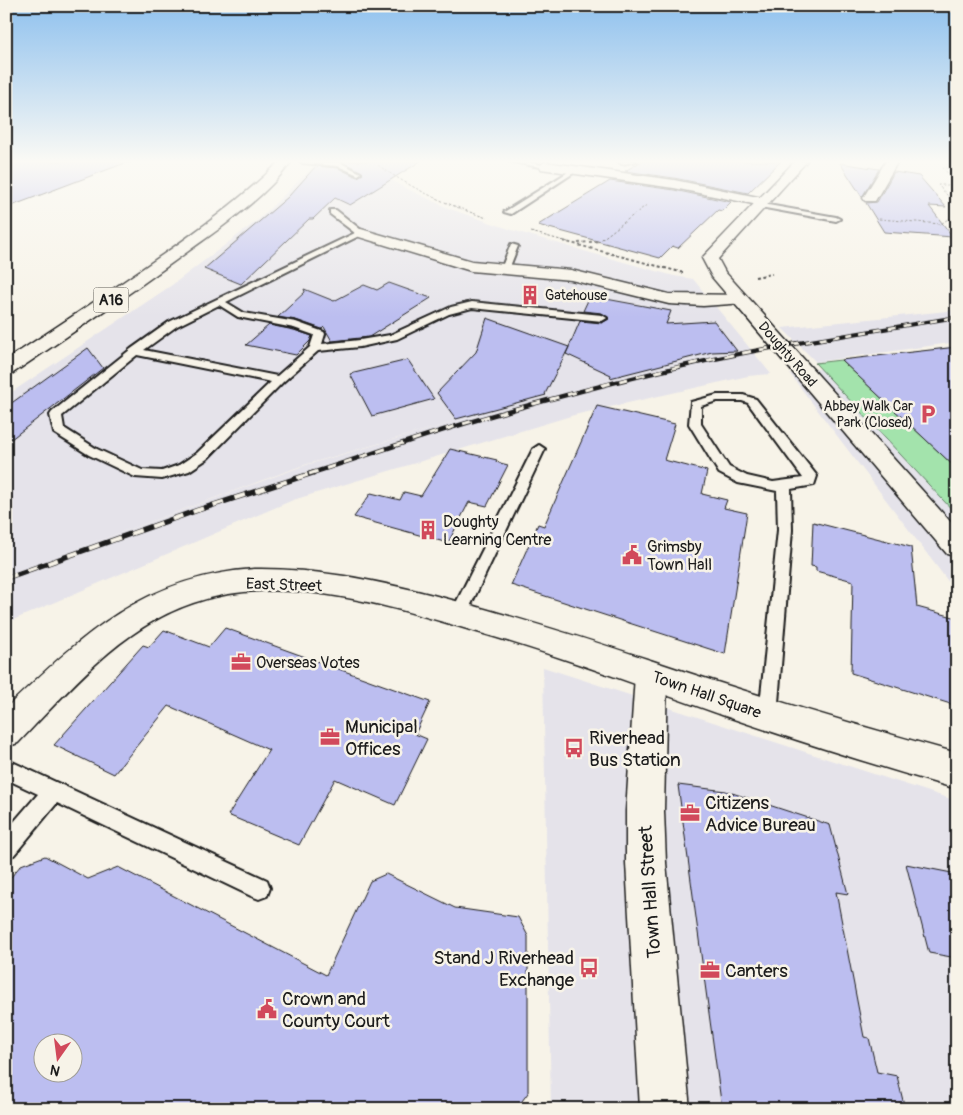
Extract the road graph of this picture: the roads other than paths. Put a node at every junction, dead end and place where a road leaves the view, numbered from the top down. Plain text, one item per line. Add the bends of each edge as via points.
1 (230, 213) edge
2 (334, 213) edge
3 (753, 213) edge
4 (808, 213) edge
5 (836, 219) road end
6 (361, 233) junction
7 (514, 246) dead end
8 (505, 269) junction
9 (740, 299) junction
10 (220, 302) junction
11 (602, 318) dead end
12 (316, 348) junction
13 (135, 351) junction
14 (6, 369) edge
15 (280, 380) junction
16 (539, 449) dead end
17 (784, 485) junction
18 (957, 547) edge
19 (459, 613) junction
20 (650, 675) junction
21 (768, 715) junction
22 (6, 731) edge
23 (6, 768) edge
24 (957, 771) edge
25 (54, 791) junction
26 (6, 847) edge
27 (258, 888) dead end
28 (665, 1109) edge

1 - 14 main road, A16 via 95,311
2 - 6 lane
3 - 9 main road, Doughty Road via 710,258 718,274
4 - 5 lane
6 - 8 main road via 471,266
6 - 10 lane
7 - 8 lane
8 - 9 main road via 571,275 669,299
9 - 18 main road, Doughty Road
10 - 12 lane via 241,314 296,325 320,334
10 - 13 lane via 172,324
11 - 12 lane via 458,306 385,339
12 - 15 lane
13 - 15 lane
13 - 15 lane via 56,415 58,430 140,474 162,475 190,464
16 - 19 lane
17 - 17 lane via 773,487 743,480 724,470 694,424 695,404 717,398 752,401 810,476 809,482
17 - 21 lane via 785,530
19 - 20 main road, Town Hall Square
19 - 22 main road, East Street via 380,594 299,581 267,580 210,587 173,598 127,621 73,666
20 - 21 main road, Town Hall Square
20 - 28 main road, Town Hall Street via 644,811
21 - 24 main road, Town Hall Square
23 - 25 lane
25 - 26 lane
25 - 27 lane

